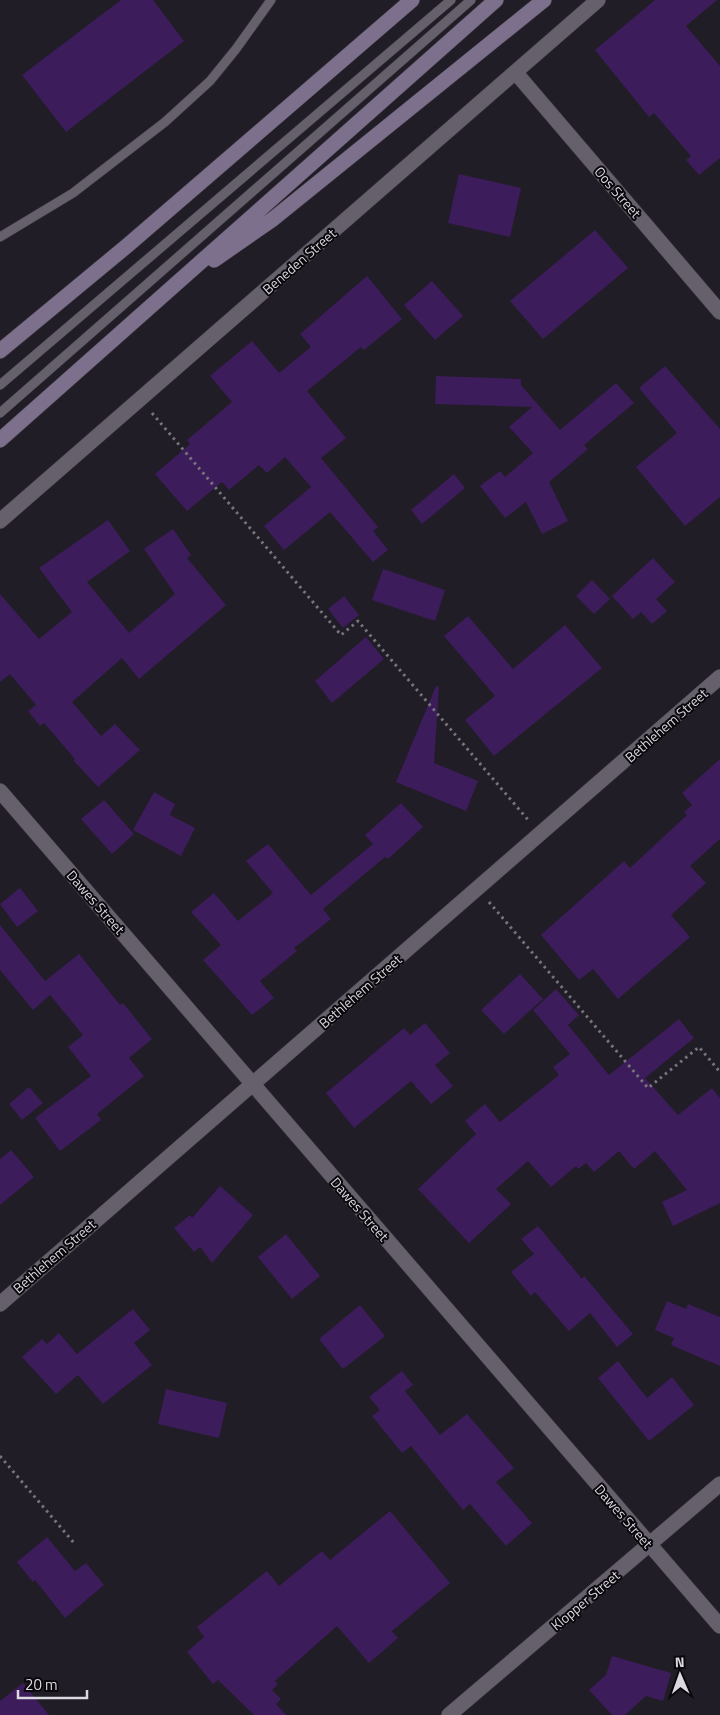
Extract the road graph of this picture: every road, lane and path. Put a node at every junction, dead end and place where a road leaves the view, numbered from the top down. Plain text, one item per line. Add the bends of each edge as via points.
1 (271, 0) edge
2 (412, 0) edge
3 (451, 0) edge
4 (471, 0) edge
5 (496, 0) edge
6 (544, 0) edge
7 (598, 0) edge
8 (516, 73) junction
9 (0, 237) edge
10 (159, 297) junction
11 (720, 312) edge
12 (0, 351) edge
13 (0, 385) edge
14 (140, 400) junction
15 (0, 413) edge
16 (0, 440) edge
17 (0, 521) edge
18 (720, 678) edge
19 (0, 791) edge
20 (541, 834) junction
21 (478, 888) junction
22 (720, 1072) edge
23 (253, 1084) junction
24 (0, 1304) edge
25 (0, 1456) edge
26 (720, 1484) edge
27 (74, 1543) dead end
28 (649, 1546) junction
29 (720, 1626) edge
30 (449, 1715) edge

1 - 9 lane via 210,81 164,122 73,193
2 - 12 main road
3 - 13 lane
4 - 15 lane
5 - 10 main road
6 - 10 main road via 273,219
7 - 8 street, Beneden Street
8 - 11 street, Oos Street
8 - 14 street, Beneden Street
10 - 16 main road
14 - 17 street, Beneden Street
14 - 20 path via 341,635 358,621
18 - 20 street, Bethlehem Street
19 - 23 street, Dawes Street
20 - 21 street, Bethlehem Street
21 - 22 path via 648,1088 699,1046
21 - 23 street, Bethlehem Street
23 - 24 street, Bethlehem Street
23 - 28 street, Dawes Street
25 - 27 path
26 - 28 street, Klopper Street
28 - 29 street, Dawes Street
28 - 30 street, Klopper Street

